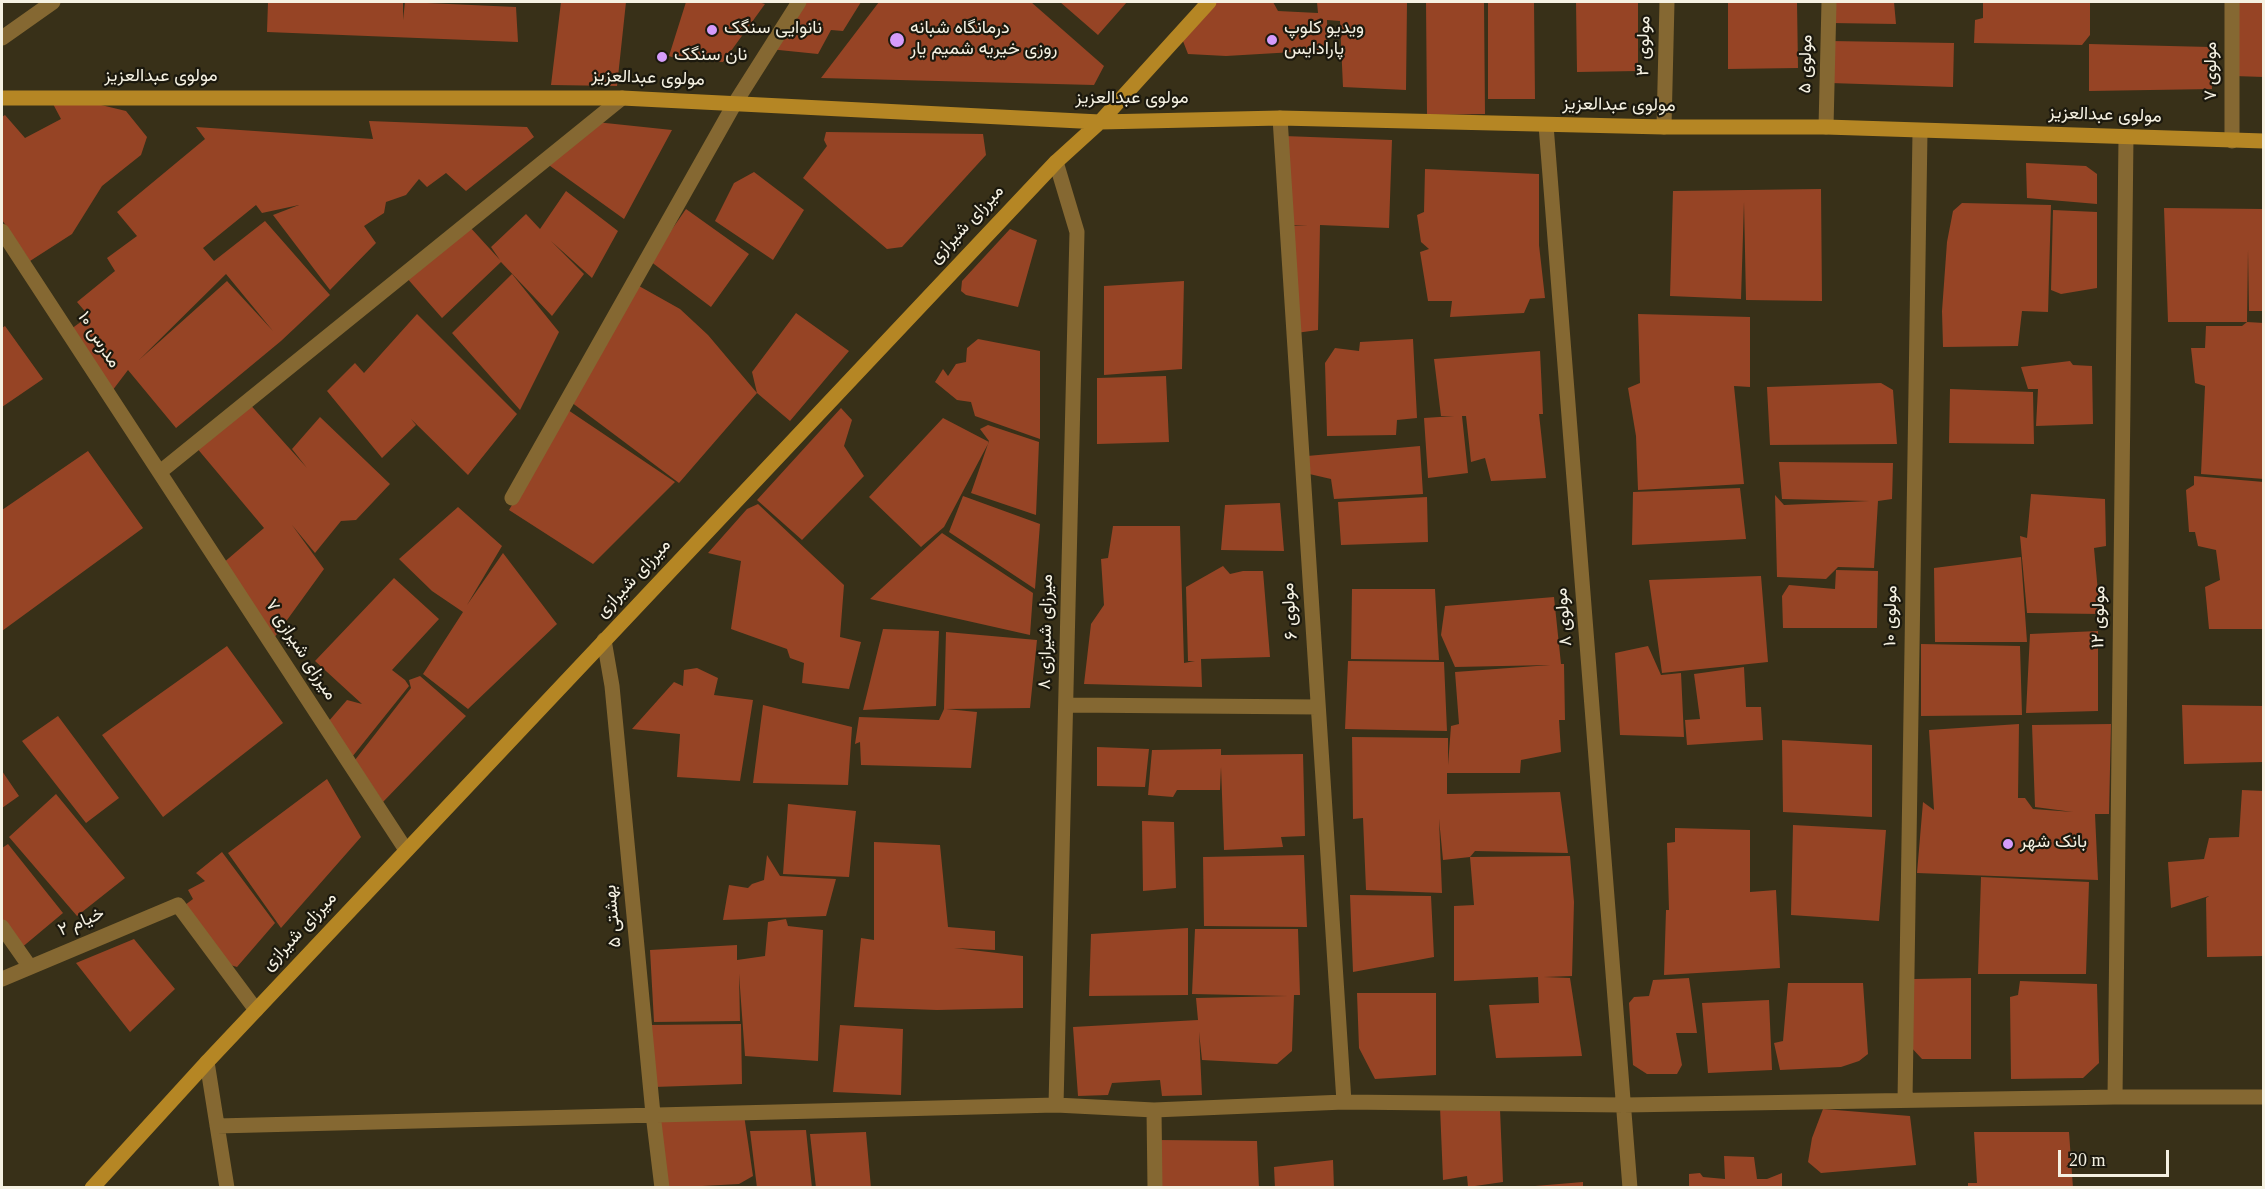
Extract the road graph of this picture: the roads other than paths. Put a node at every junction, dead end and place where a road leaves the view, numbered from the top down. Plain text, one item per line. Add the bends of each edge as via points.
1 (53, 2) edge
2 (799, 2) edge
3 (1209, 2) edge
4 (1667, 2) edge
5 (1829, 2) edge
6 (2232, 2) edge
7 (2, 38) edge
8 (2, 98) edge
9 (621, 98) junction
10 (735, 103) junction
11 (1280, 118) junction
12 (1100, 122) junction
13 (1546, 125) junction
14 (1664, 127) junction
15 (1826, 127) junction
16 (1920, 132) junction
17 (2126, 136) junction
18 (2232, 141) junction
19 (2264, 141) edge
20 (1056, 162) junction
21 (2, 231) edge
22 (160, 472) junction
23 (512, 498) dead end
24 (604, 640) junction
25 (1066, 705) junction
26 (1318, 707) junction
27 (406, 850) junction
28 (2, 927) edge
29 (30, 968) junction
30 (2, 980) edge
31 (256, 1010) junction
32 (207, 1062) junction
33 (2115, 1097) junction
34 (2264, 1097) edge
35 (1905, 1100) junction
36 (1344, 1102) junction
37 (1624, 1105) junction
38 (1056, 1106) junction
39 (1154, 1110) junction
40 (653, 1114) junction
41 (217, 1126) junction
42 (92, 1188) edge
43 (226, 1188) edge
44 (662, 1188) edge
45 (1155, 1188) edge
46 (1630, 1188) edge

1 - 7 street
2 - 10 street
3 - 12 main road, میرزای شیرازی
4 - 14 street, مولوی ۳
5 - 15 street, مولوی ۵
6 - 18 street, مولوی ۷
8 - 9 main road, مولوی عبدالعزیز
9 - 10 main road, مولوی عبدالعزیز
9 - 22 street
10 - 12 main road, مولوی عبدالعزیز
10 - 23 street
11 - 12 main road, مولوی عبدالعزیز
11 - 13 main road, مولوی عبدالعزیز
11 - 26 street, مولوی ۶
12 - 20 main road, میرزای شیرازی
13 - 14 main road, مولوی عبدالعزیز
13 - 37 street, مولوی ۸
14 - 15 main road, مولوی عبدالعزیز
15 - 16 main road, مولوی عبدالعزیز
16 - 17 main road, مولوی عبدالعزیز
16 - 35 street, مولوی ۱۰
17 - 18 main road, مولوی عبدالعزیز
17 - 33 street, مولوی ۱۲
18 - 19 main road, مولوی عبدالعزیز
20 - 24 main road, میرزای شیرازی
20 - 25 street, میرزای شیرازی ۸ via 1077,232
21 - 22 street, مدرس ۱۰
22 - 27 street, میرزای شیرازی ۷
24 - 27 main road, میرزای شیرازی
24 - 40 street, بهشتی ۵ via 612,686
25 - 26 street
25 - 38 street, میرزای شیرازی ۸
26 - 36 street, مولوی ۶
27 - 31 main road, میرزای شیرازی
28 - 29 street
29 - 30 street, خیام ۲
29 - 31 street, خیام ۲ via 177,905
31 - 32 main road, میرزای شیرازی
32 - 41 street
32 - 42 main road, میرزای شیرازی
33 - 34 street
33 - 35 street
35 - 37 street
36 - 37 street
36 - 39 street
37 - 46 street, مولوی ۸
38 - 39 street
38 - 40 street
39 - 45 street
40 - 41 street
40 - 44 street, بهشتی ۵
41 - 43 street

